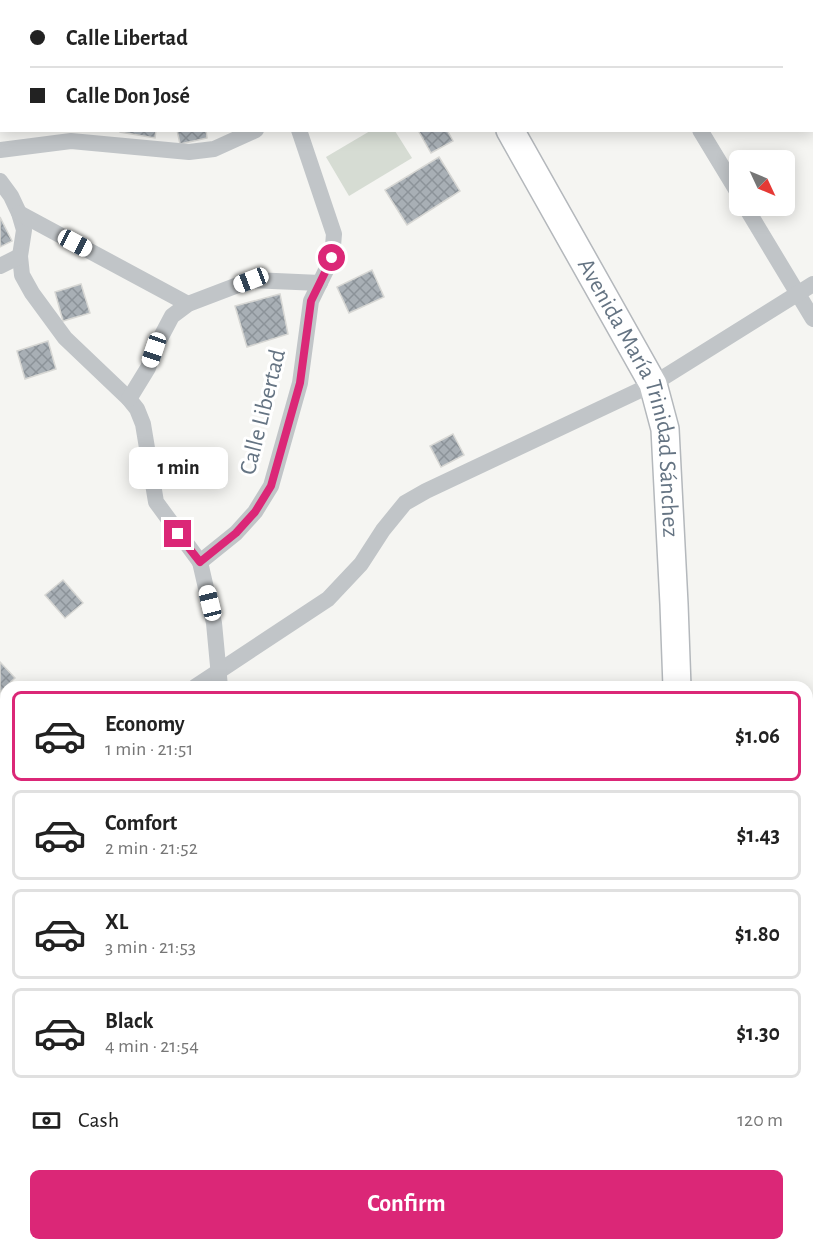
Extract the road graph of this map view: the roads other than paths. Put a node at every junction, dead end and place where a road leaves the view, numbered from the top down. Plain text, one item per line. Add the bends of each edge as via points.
1 (251, 132) edge
2 (300, 132) edge
3 (512, 132) edge
4 (701, 132) edge
5 (70, 136) edge
6 (0, 150) edge
7 (729, 178) edge
8 (0, 182) edge
9 (19, 213) junction
10 (751, 216) edge
11 (21, 256) junction
12 (0, 266) edge
13 (320, 283) junction
14 (813, 284) edge
15 (798, 293) junction
16 (188, 304) junction
17 (813, 319) edge
18 (653, 384) junction
19 (129, 399) junction
20 (200, 562) junction
21 (219, 680) edge
22 (677, 681) edge

1 - 5 street via 214,148 189,152
2 - 13 street, Calle Libertad via 334,234 332,258
3 - 18 main road, Avenida María Trinidad Sánchez
4 - 7 street
5 - 6 street
8 - 9 street
9 - 11 street via 24,230
9 - 16 street
10 - 15 street
11 - 12 street
11 - 19 street via 22,276 65,339
13 - 16 street via 251,280
13 - 20 street, Calle Libertad via 311,301 300,383 271,486 236,533
14 - 15 street
15 - 17 street
15 - 18 street
16 - 19 street via 172,316
18 - 21 street via 405,503 361,564 328,599
18 - 22 main road, Avenida María Trinidad Sánchez via 665,429
19 - 20 street via 143,424 156,502
20 - 21 street via 214,623

